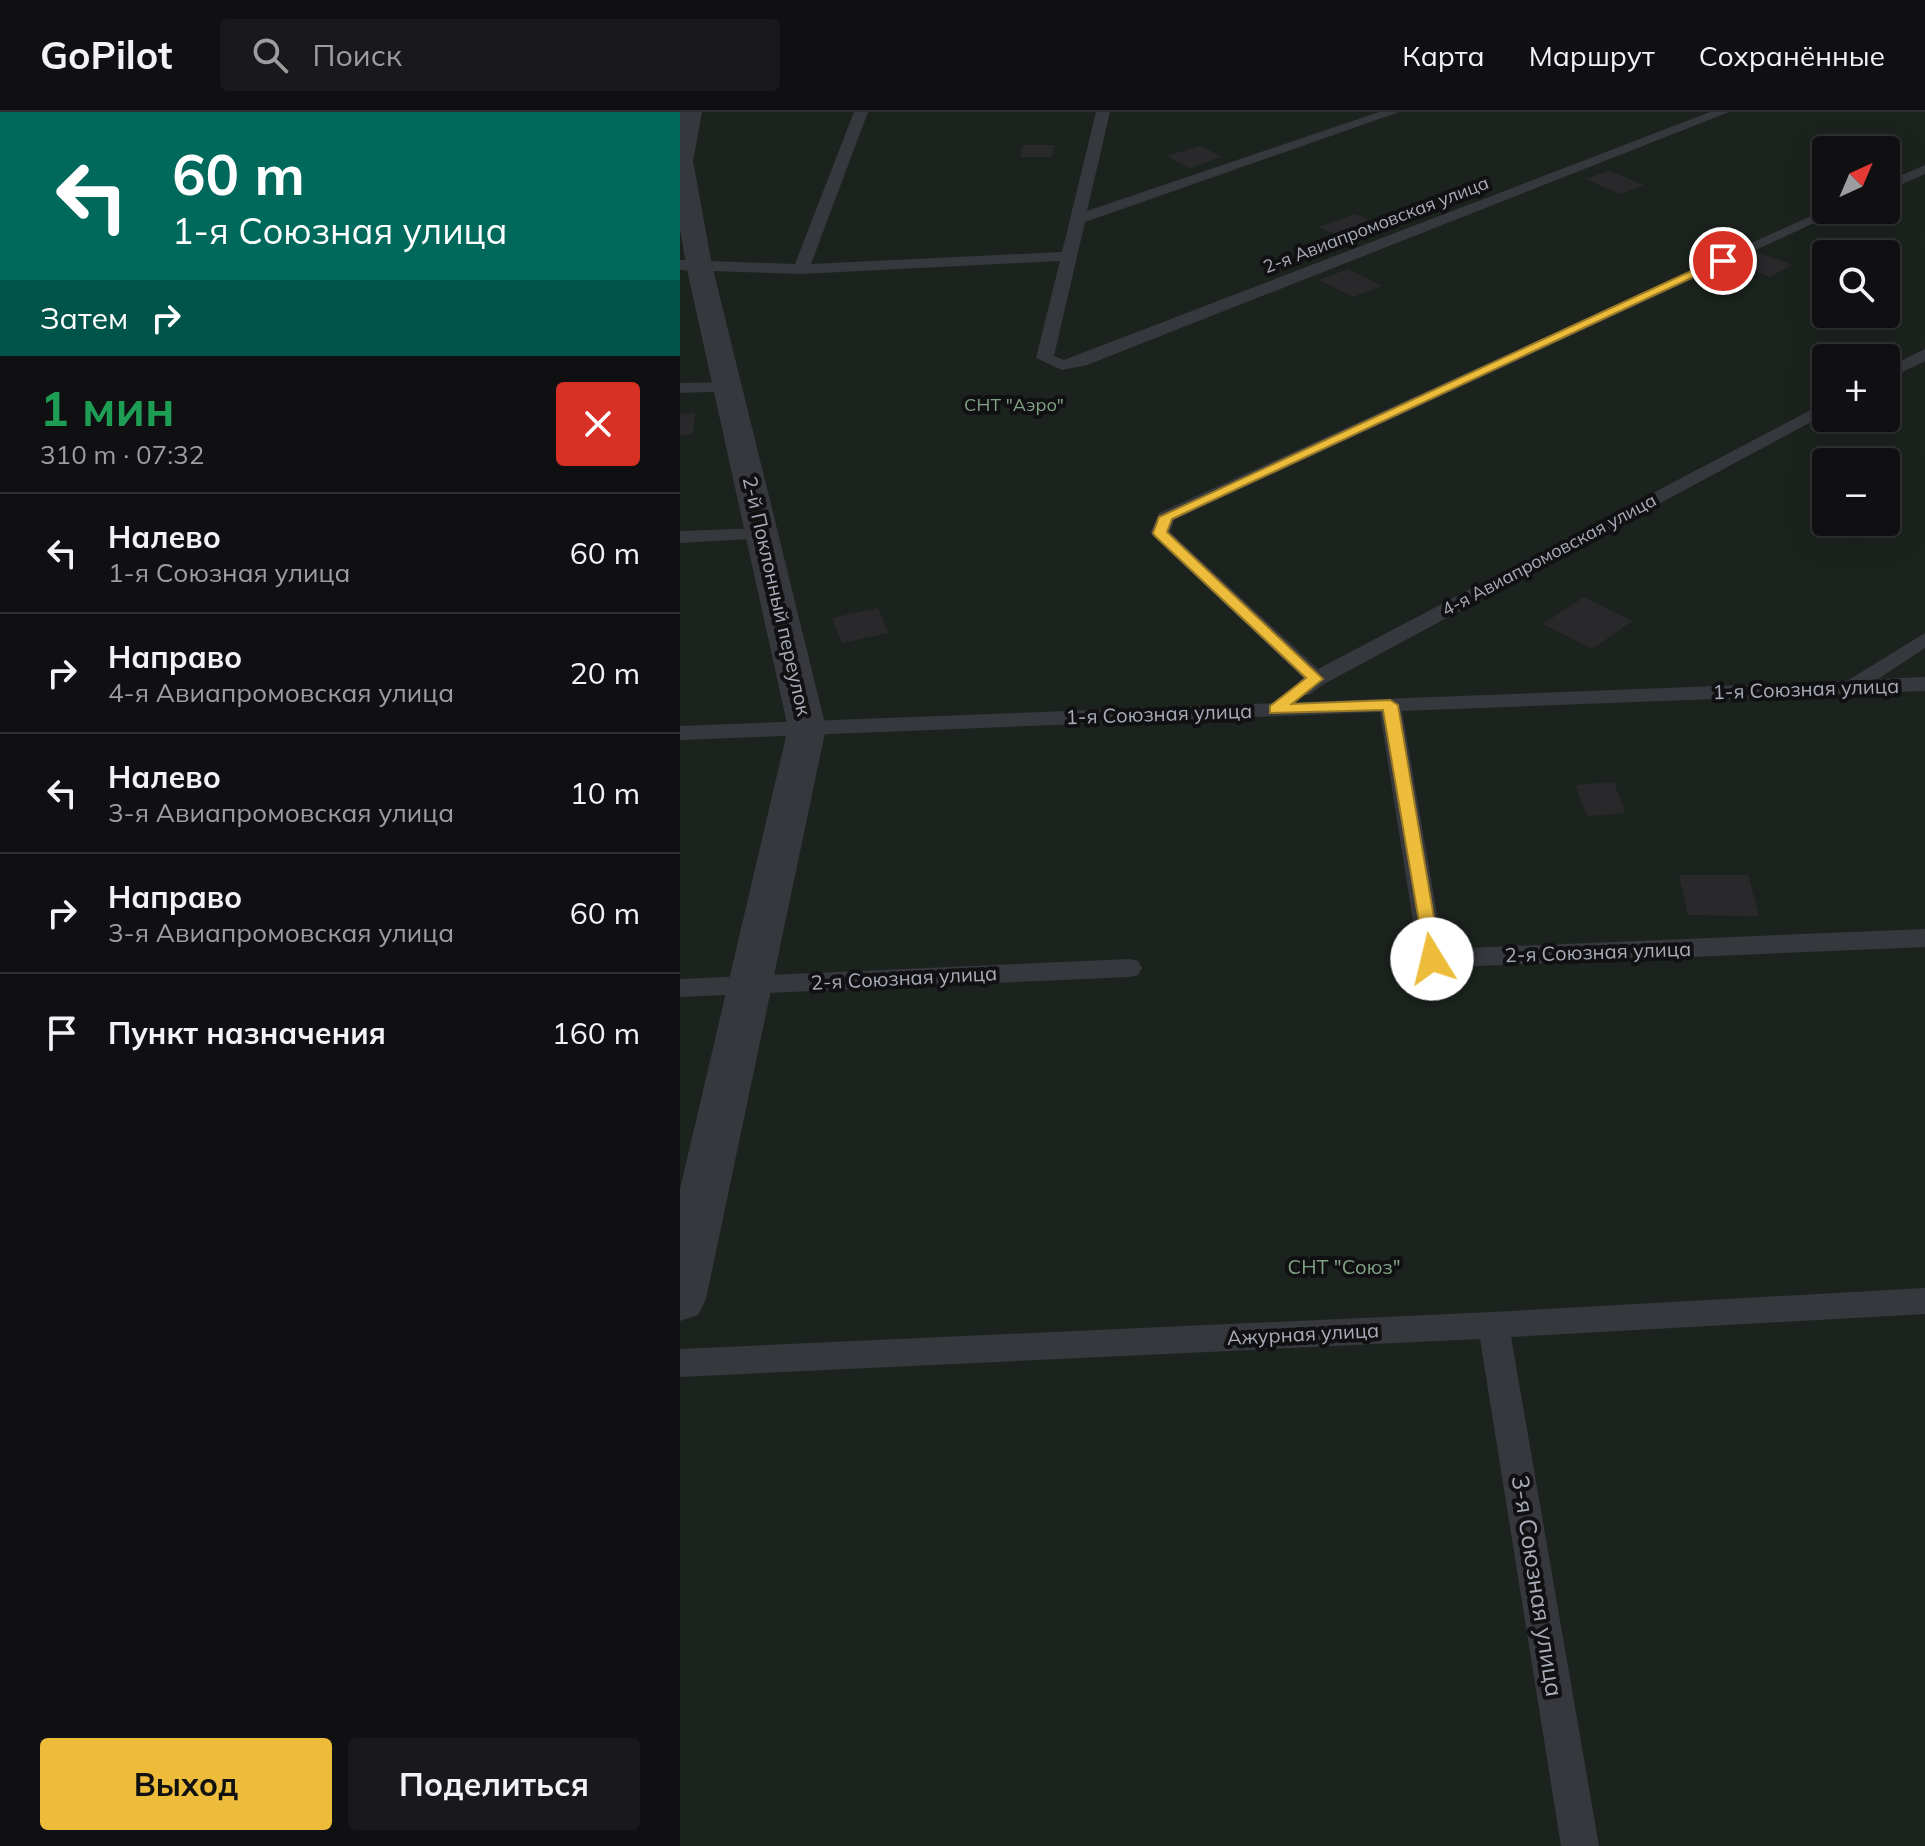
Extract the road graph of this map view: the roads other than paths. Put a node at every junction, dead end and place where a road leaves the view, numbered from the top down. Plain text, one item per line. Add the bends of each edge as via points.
1 (861, 112) edge
2 (1103, 112) edge
3 (1392, 112) edge
4 (1722, 112) edge
5 (685, 140) edge
6 (1925, 169) edge
7 (1900, 181) edge
8 (1076, 220) junction
9 (1812, 221) edge
10 (1067, 256) junction
11 (689, 265) edge
12 (801, 269) junction
13 (1925, 354) edge
14 (1900, 367) edge
15 (728, 387) junction
16 (680, 388) edge
17 (1812, 414) edge
18 (763, 534) junction
19 (680, 537) edge
20 (1925, 639) edge
21 (1316, 679) junction
22 (1925, 684) edge
23 (1852, 687) junction
24 (1390, 705) junction
25 (1276, 710) junction
26 (807, 728) junction
27 (680, 733) edge
28 (1925, 938) edge
29 (1129, 968) dead end
30 (749, 985) junction
31 (680, 988) edge
32 (680, 1299) edge
33 (1925, 1301) edge
34 (1493, 1325) junction
35 (680, 1363) edge
36 (1580, 1846) edge

1 - 12 lane
2 - 8 lane
3 - 8 lane
4 - 10 lane, 2-я Авиапромовская улица via 1062,365 1045,358
5 - 11 street, 2-й Поклонный переулок
6 - 7 lane
8 - 10 lane
9 - 21 lane via 1166,517 1160,533
10 - 12 lane
11 - 12 lane
11 - 15 street, 2-й Поклонный переулок
13 - 14 lane
15 - 16 lane
15 - 18 street, 2-й Поклонный переулок
17 - 21 lane, 4-я Авиапромовская улица
18 - 19 lane
18 - 26 street, 2-й Поклонный переулок
20 - 23 lane
21 - 25 lane, 4-я Авиапромовская улица
22 - 23 lane, 1-я Союзная улица
23 - 24 lane, 1-я Союзная улица
24 - 25 lane, 1-я Союзная улица
24 - 28 lane, 2-я Союзная улица via 1432,959
25 - 26 lane, 1-я Союзная улица
26 - 27 lane, 1-я Союзная улица
26 - 30 street, 2-й Поклонный переулок
29 - 30 lane, 2-я Союзная улица
30 - 31 lane, 2-я Союзная улица
30 - 32 street, 2-й Поклонный переулок
33 - 34 lane, Ажурная улица
34 - 35 lane, Ажурная улица
34 - 36 lane, 3-я Союзная улица

